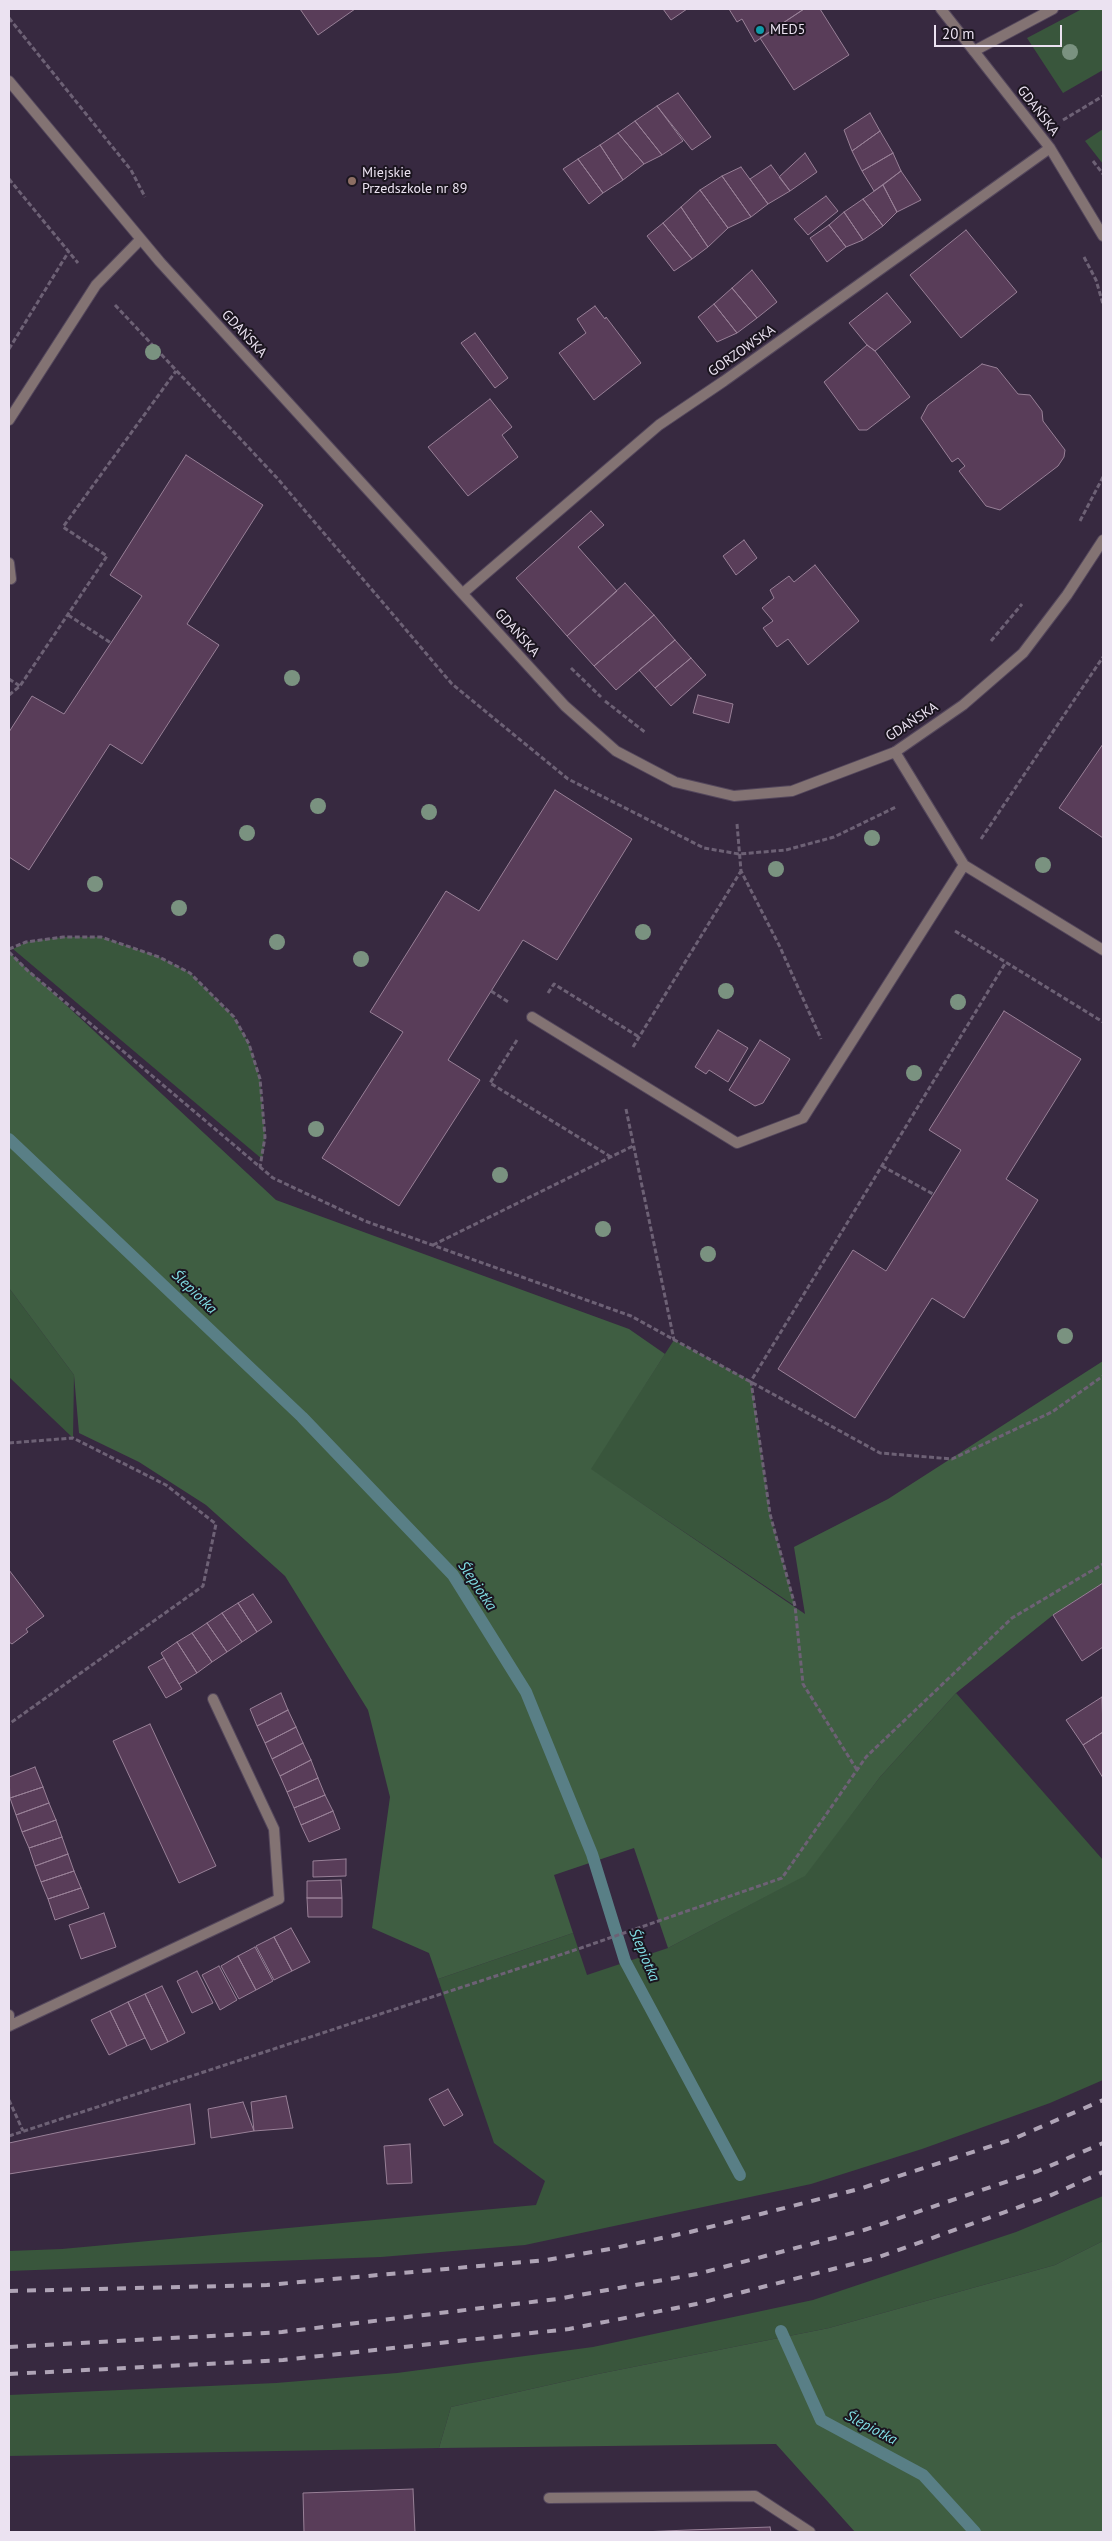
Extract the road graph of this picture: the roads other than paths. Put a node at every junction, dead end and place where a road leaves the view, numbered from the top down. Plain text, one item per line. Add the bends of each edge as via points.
1 (942, 9) edge
2 (1053, 9) edge
3 (974, 51) junction
4 (9, 81) edge
5 (1050, 148) junction
6 (1101, 225) edge
7 (1103, 236) edge
8 (140, 240) junction
9 (9, 420) edge
10 (1103, 540) edge
11 (9, 563) edge
12 (11, 579) dead end
13 (463, 593) junction
14 (895, 752) junction
15 (964, 864) junction
16 (1103, 950) edge
17 (532, 1017) dead end
18 (213, 1698) dead end
19 (9, 2015) edge
20 (9, 2026) edge
21 (549, 2498) dead end
22 (810, 2532) edge

1 - 3 street, GDAŃSKA
2 - 3 street
3 - 5 street, GDAŃSKA
4 - 8 street, GDAŃSKA
5 - 6 street, GDAŃSKA
5 - 13 street, GORZOWSKA via 658,425
6 - 7 street, GDAŃSKA
8 - 9 street via 96,285
8 - 13 street, GDAŃSKA
10 - 14 street, GDAŃSKA via 1023,653 962,705
11 - 12 street
13 - 14 street, GDAŃSKA via 565,706 616,751 675,782 734,796 792,791
14 - 15 street
15 - 16 street
15 - 17 street via 803,1118 737,1143
18 - 20 street via 274,1829 279,1899
19 - 20 street
21 - 22 street via 755,2496

